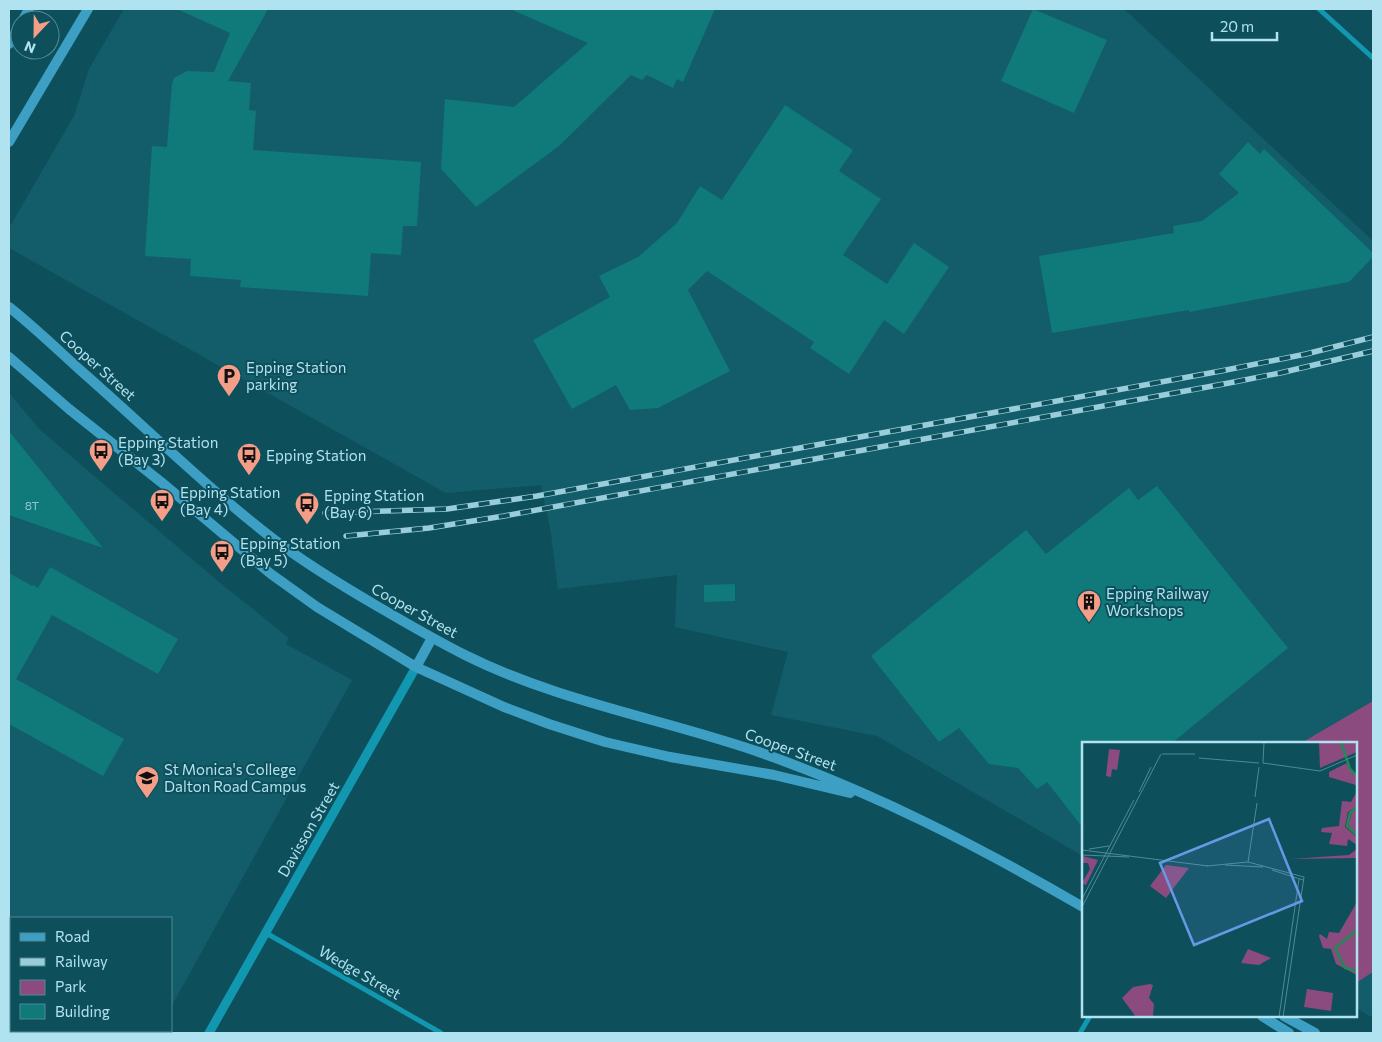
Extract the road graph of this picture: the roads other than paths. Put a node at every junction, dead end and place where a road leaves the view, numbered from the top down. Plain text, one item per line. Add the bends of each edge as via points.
1 (88, 9) edge
2 (1319, 9) edge
3 (1373, 58) edge
4 (9, 142) edge
5 (9, 307) edge
6 (9, 357) edge
7 (432, 638) junction
8 (416, 667) junction
9 (884, 802) junction
10 (1082, 906) edge
11 (266, 933) junction
12 (1089, 1017) edge
13 (1264, 1017) edge
14 (1286, 1017) edge
15 (209, 1033) edge
16 (441, 1033) edge
17 (1080, 1033) edge
18 (1289, 1033) edge
19 (1316, 1033) edge

1 - 4 main road
2 - 3 street
5 - 7 main road, Cooper Street via 273,538 350,591
6 - 8 main road, Cooper Street via 272,574 325,612
7 - 8 main road, Davisson Street
7 - 9 main road, Cooper Street via 548,689 753,751
8 - 9 main road, Cooper Street via 504,707 605,742 774,775
8 - 11 street, Davisson Street
9 - 10 main road, Cooper Street via 953,835
11 - 15 street, Davisson Street
11 - 16 street, Wedge Street
12 - 17 street
13 - 18 main road
14 - 19 main road

